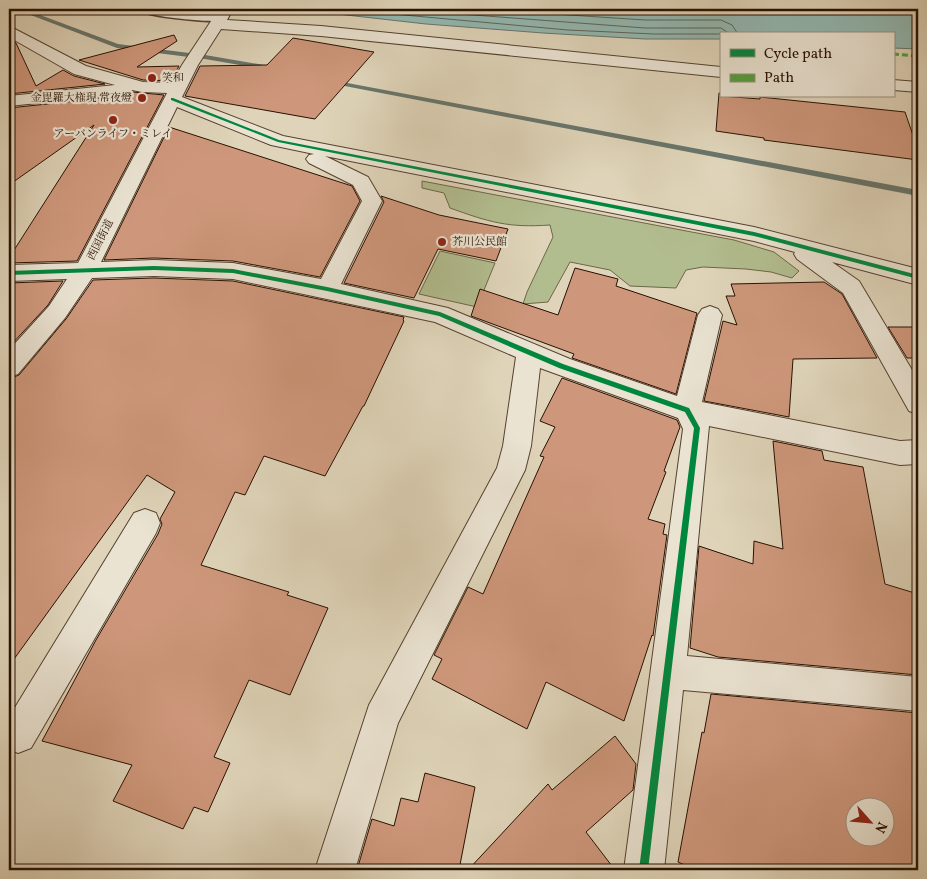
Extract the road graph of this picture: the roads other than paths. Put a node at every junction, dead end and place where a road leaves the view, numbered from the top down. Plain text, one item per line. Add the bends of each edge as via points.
1 (144, 9) edge
2 (221, 17) edge
3 (9, 31) edge
4 (720, 72) edge
5 (894, 85) edge
6 (142, 87) junction
7 (918, 87) edge
8 (175, 93) junction
9 (9, 101) edge
10 (278, 141) junction
11 (790, 243) junction
12 (85, 271) junction
13 (9, 273) edge
14 (918, 277) edge
15 (327, 289) junction
16 (710, 315) dead end
17 (529, 352) junction
18 (9, 367) edge
19 (918, 403) edge
20 (687, 410) junction
21 (918, 452) edge
22 (145, 523) dead end
23 (668, 672) junction
24 (918, 694) edge
25 (9, 731) edge
26 (335, 870) edge
27 (644, 870) edge

1 - 2 lane
2 - 4 street via 321,31
2 - 8 street, 西国街道
3 - 6 street via 73,67
5 - 7 street
6 - 8 street
6 - 9 street
8 - 10 street
8 - 12 street, 西国街道
10 - 11 street
10 - 15 street via 361,181 372,201
11 - 14 street
11 - 19 street via 851,287
12 - 13 street
12 - 15 street via 154,268 233,271
12 - 18 street, 西国街道 via 57,312
15 - 17 street via 440,314
16 - 20 street
17 - 20 street
17 - 26 street via 512,470 382,718
20 - 21 street via 900,453
20 - 23 street via 697,428
22 - 25 street via 18,735
23 - 24 street
23 - 27 street

